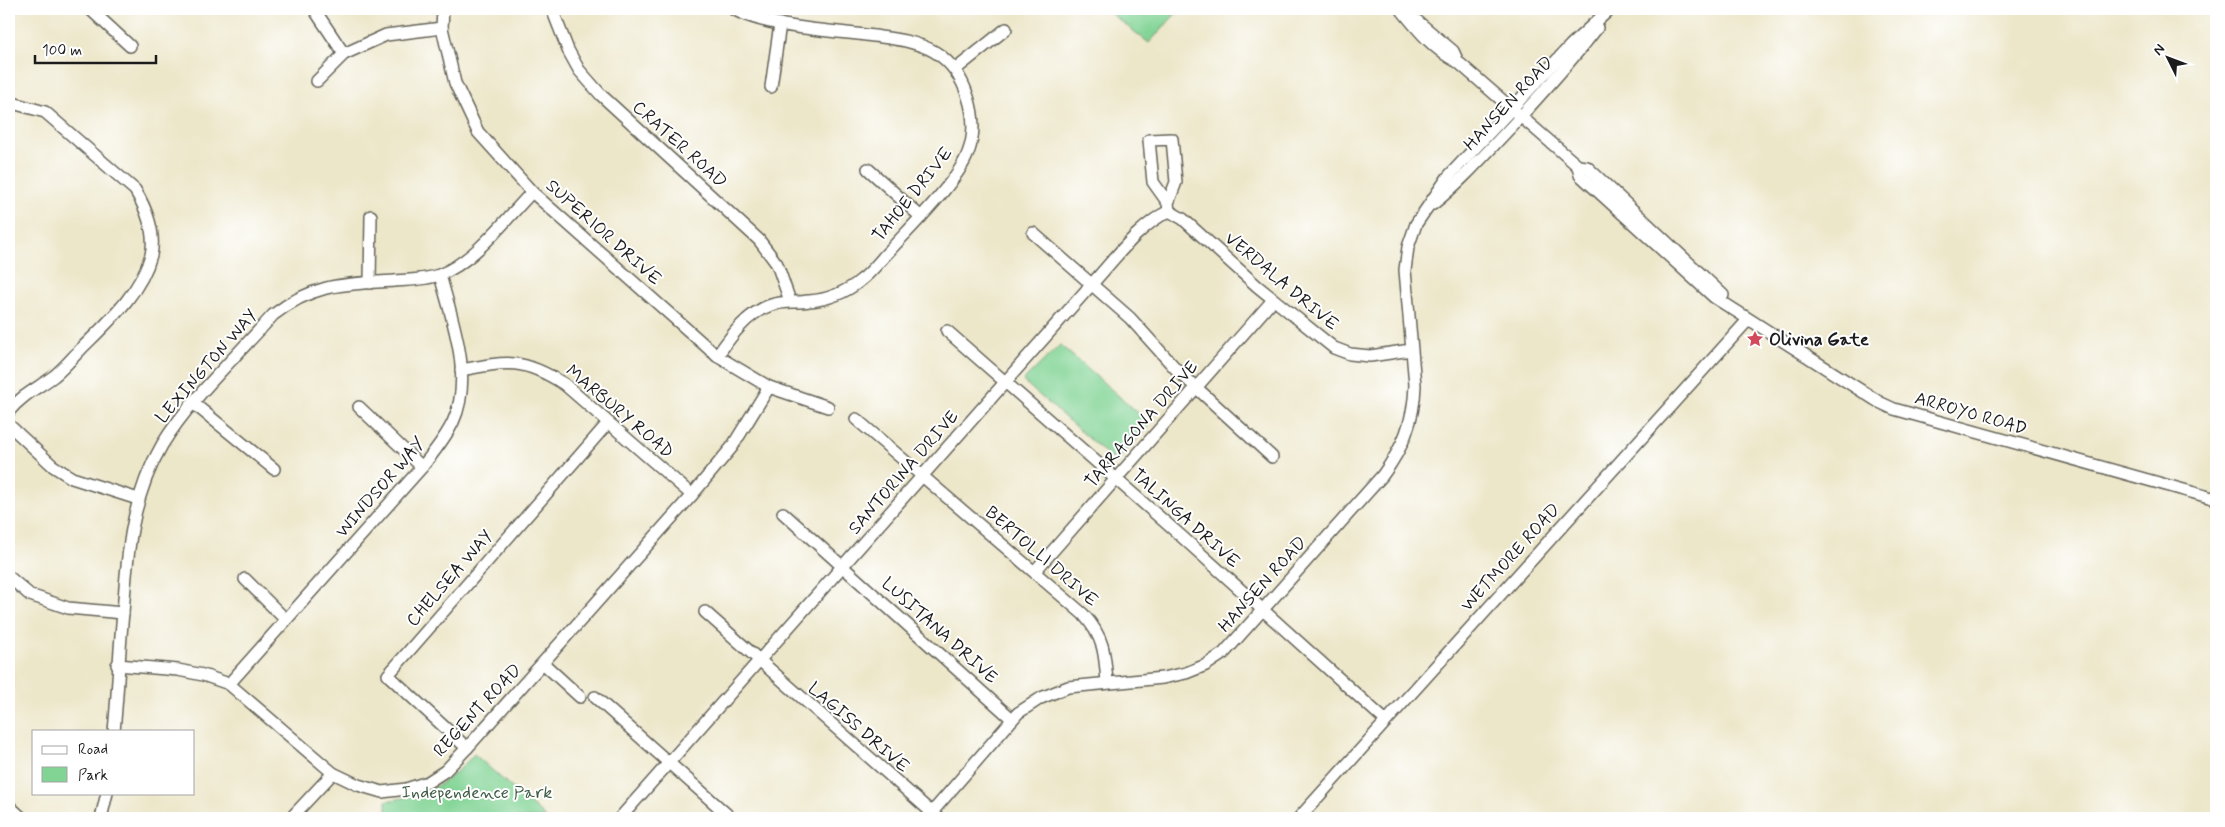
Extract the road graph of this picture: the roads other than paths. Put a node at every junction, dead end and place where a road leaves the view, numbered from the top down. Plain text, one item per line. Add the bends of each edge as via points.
1 (90, 9) edge
2 (314, 9) edge
3 (443, 9) edge
4 (552, 9) edge
5 (733, 9) edge
6 (1400, 9) edge
7 (1611, 9) edge
8 (780, 24) junction
9 (442, 28) junction
10 (1006, 29) dead end
11 (130, 46) dead end
12 (344, 54) junction
13 (956, 70) junction
14 (317, 81) dead end
15 (771, 87) dead end
16 (9, 102) edge
17 (1516, 113) junction
18 (868, 169) dead end
19 (532, 192) junction
20 (1169, 207) junction
21 (371, 216) dead end
22 (921, 217) junction
23 (1033, 233) dead end
24 (440, 275) junction
25 (370, 283) junction
26 (1091, 285) junction
27 (1273, 300) junction
28 (790, 301) junction
29 (1748, 320) junction
30 (947, 331) dead end
31 (1411, 350) junction
32 (717, 356) junction
33 (461, 370) junction
34 (1004, 383) junction
35 (769, 387) junction
36 (1197, 387) junction
37 (193, 403) junction
38 (359, 407) dead end
39 (828, 407) dead end
40 (9, 411) edge
41 (856, 419) dead end
42 (608, 423) junction
43 (9, 425) edge
44 (1272, 457) dead end
45 (422, 467) junction
46 (274, 469) dead end
47 (921, 476) junction
48 (1116, 479) junction
49 (692, 495) junction
50 (138, 499) junction
51 (2216, 499) edge
52 (783, 513) dead end
53 (843, 567) junction
54 (1035, 571) junction
55 (9, 577) edge
56 (245, 579) dead end
57 (1262, 610) junction
58 (705, 612) dead end
59 (123, 613) junction
60 (286, 620) junction
61 (758, 661) junction
62 (544, 664) junction
63 (117, 665) junction
64 (1107, 683) junction
65 (229, 684) junction
66 (580, 697) dead end
67 (595, 697) dead end
68 (1012, 719) junction
69 (1386, 721) junction
70 (114, 730) edge
71 (467, 748) junction
72 (669, 762) junction
73 (333, 774) junction
74 (107, 794) edge
75 (9, 806) edge
76 (932, 816) edge
77 (22, 818) edge
78 (101, 818) edge
79 (292, 818) edge
80 (620, 818) edge
81 (731, 818) edge
82 (1299, 818) edge

1 - 11 street
2 - 12 street
3 - 9 street, SUPERIOR DRIVE
4 - 28 street, CRATER ROAD via 579,70 604,99 759,240 777,264
5 - 8 street, TAHOE DRIVE via 748,17
6 - 17 street, ARROYO ROAD via 1439,50 1458,62
7 - 17 street, HANSEN ROAD via 1571,44
8 - 13 street, TAHOE DRIVE via 914,42 936,53
8 - 15 street
9 - 12 street via 386,35
9 - 19 street, SUPERIOR DRIVE via 456,83 478,132
10 - 13 street
12 - 14 street
13 - 22 street, TAHOE DRIVE via 971,105 972,132 968,153
16 - 40 street via 45,112 135,190 150,224 151,253 130,296 106,324 54,376 27,393
17 - 29 street, ARROYO ROAD via 1578,166 1587,167
17 - 31 street, HANSEN ROAD via 1448,177 1411,236 1405,270
18 - 22 street
19 - 24 street, LEXINGTON WAY via 468,258
19 - 32 street, SUPERIOR DRIVE
20 - 20 street, VERDALA DRIVE via 1153,182 1148,140 1172,139 1176,182
20 - 26 street, SANTORINA DRIVE
20 - 27 street, VERDALA DRIVE
21 - 25 street
22 - 28 street, TAHOE DRIVE via 861,281 826,298
23 - 26 street
24 - 25 street, LEXINGTON WAY
24 - 33 street, WINDSOR WAY
25 - 37 street, LEXINGTON WAY via 314,290 289,303 273,316
26 - 34 street, SANTORINA DRIVE
26 - 36 street via 1130,318 1176,369
27 - 31 street, VERDALA DRIVE via 1341,351 1370,356
27 - 36 street, TARRAGONA DRIVE
28 - 32 street, TAHOE DRIVE via 770,306 747,319
29 - 51 street, ARROYO ROAD via 1894,410
29 - 69 street, WETMORE ROAD
30 - 34 street, TALINGA DRIVE
31 - 57 street, HANSEN ROAD via 1414,402 1408,430 1396,457
32 - 35 street, SUPERIOR DRIVE
33 - 42 street, MARBURY ROAD via 494,364 521,364 542,371 564,384
33 - 45 street, WINDSOR WAY via 460,396 453,421
34 - 47 street, SANTORINA DRIVE
34 - 48 street, TALINGA DRIVE
35 - 39 street, SUPERIOR DRIVE
35 - 49 street, REGENT ROAD via 732,447
36 - 44 street
36 - 48 street, TARRAGONA DRIVE
37 - 46 street
37 - 50 street, LEXINGTON WAY via 162,445
38 - 45 street
41 - 47 street, BERTOLLI DRIVE
42 - 49 street, MARBURY ROAD
42 - 71 street, CHELSEA WAY via 388,675
43 - 50 street via 53,466 72,478
45 - 60 street, WINDSOR WAY
47 - 53 street, SANTORINA DRIVE
47 - 54 street, BERTOLLI DRIVE
48 - 54 street, TARRAGONA DRIVE
48 - 57 street, TALINGA DRIVE
49 - 62 street, REGENT ROAD
50 - 59 street, LEXINGTON WAY via 129,537
52 - 53 street, LUSITANA DRIVE
53 - 61 street, SANTORINA DRIVE
53 - 68 street, LUSITANA DRIVE
54 - 64 street, BERTOLLI DRIVE via 1096,628 1103,645
55 - 59 street via 30,595 68,608
56 - 60 street
57 - 64 street, HANSEN ROAD via 1231,646 1206,665 1163,678
57 - 69 street, TALINGA DRIVE
58 - 61 street, LAGISS DRIVE
59 - 63 street, LEXINGTON WAY
60 - 65 street, WINDSOR WAY
61 - 72 street, SANTORINA DRIVE
61 - 76 street, LAGISS DRIVE
62 - 66 street
62 - 71 street, REGENT ROAD
63 - 65 street, REGENT ROAD via 178,670
63 - 70 street, LEXINGTON WAY
64 - 68 street, HANSEN ROAD via 1068,687 1054,692
65 - 73 street, REGENT ROAD
67 - 72 street
68 - 76 street, HANSEN ROAD
69 - 82 street, WETMORE ROAD
71 - 73 street, REGENT ROAD via 428,782 406,789 382,792
72 - 80 street, SANTORINA DRIVE
72 - 81 street
73 - 79 street
74 - 78 street
75 - 77 street

